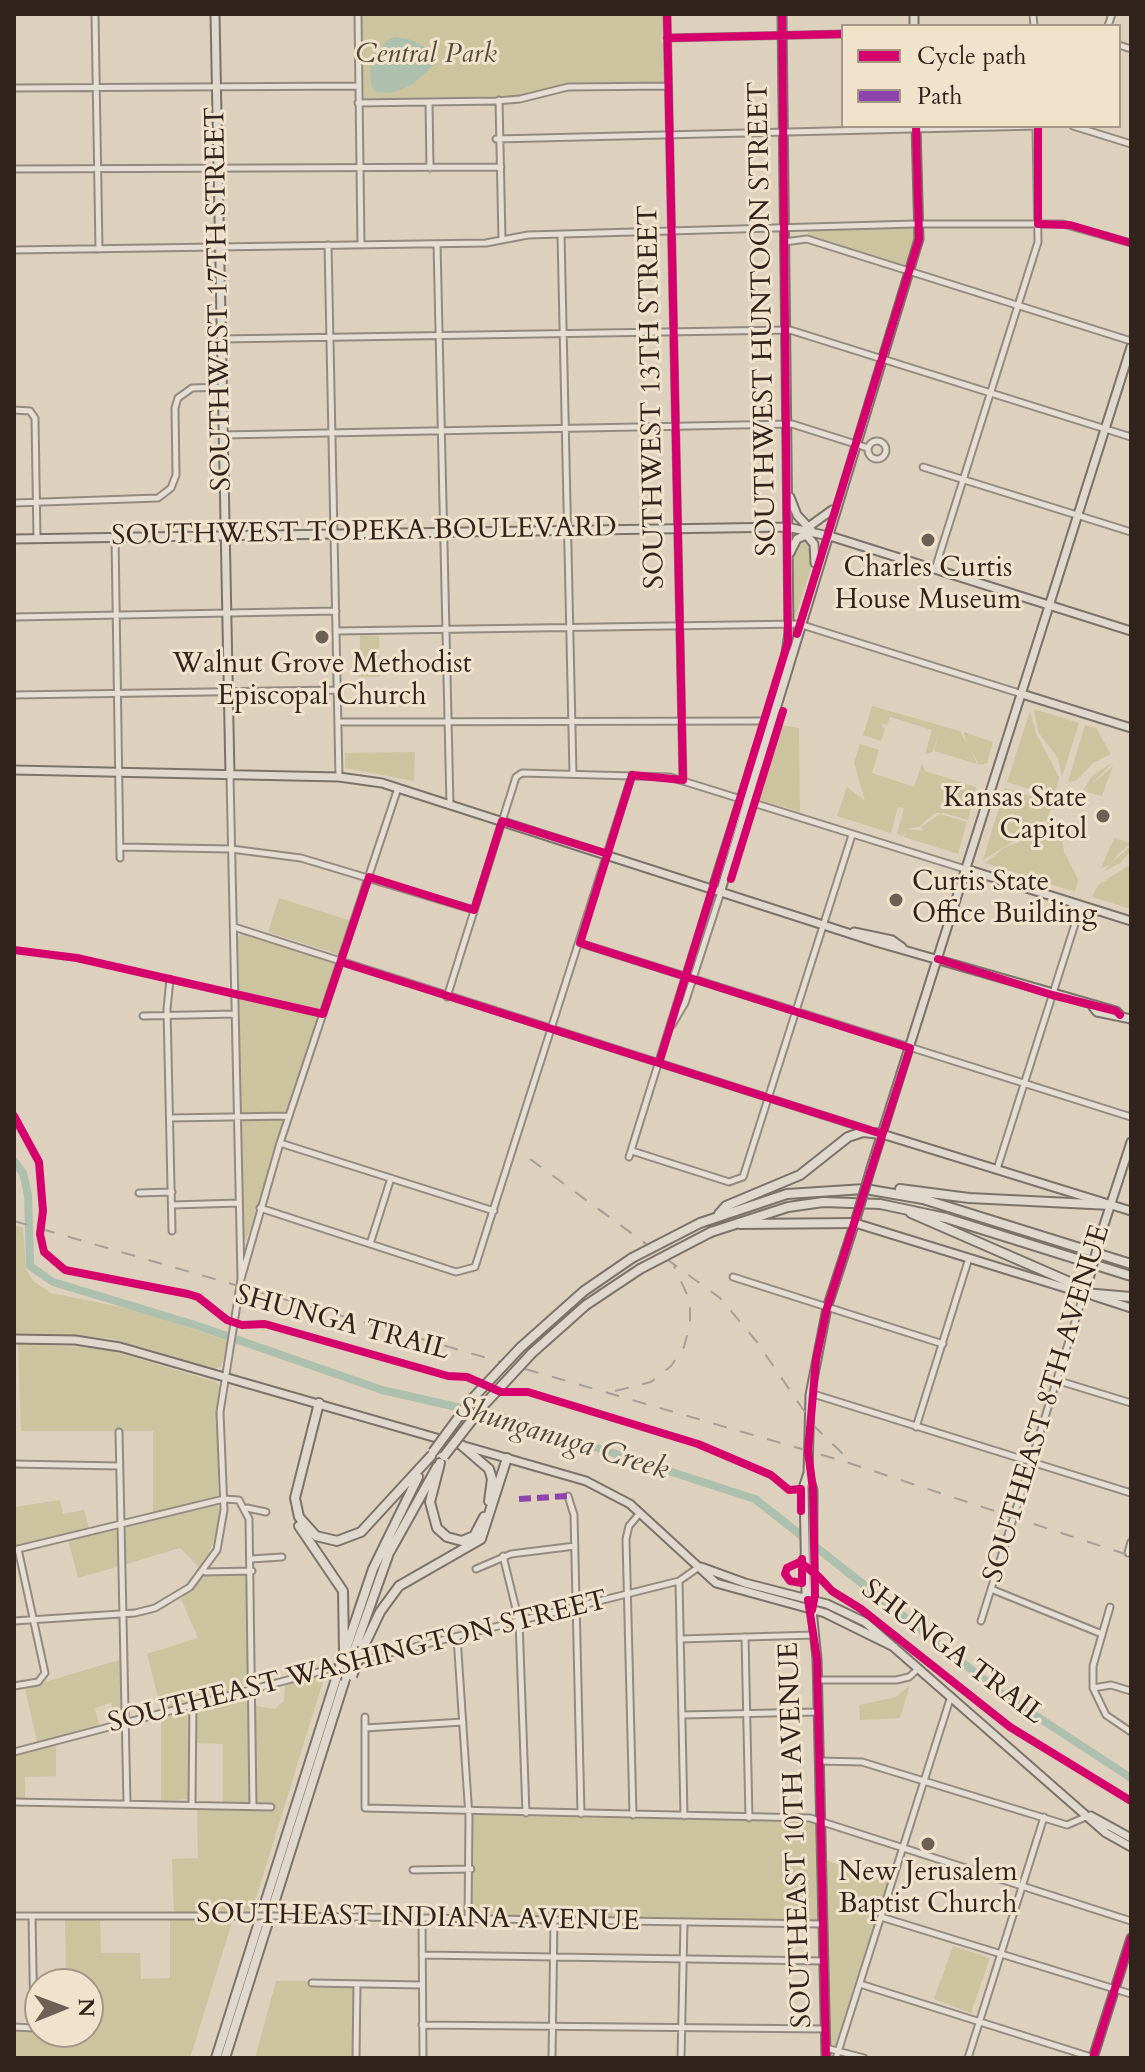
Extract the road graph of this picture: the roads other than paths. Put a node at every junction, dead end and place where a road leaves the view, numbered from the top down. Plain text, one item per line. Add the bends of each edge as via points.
1 (95, 14) edge
2 (215, 14) edge
3 (358, 14) edge
4 (667, 14) edge
5 (782, 14) edge
6 (841, 34) edge
7 (783, 35) junction
8 (667, 38) junction
9 (358, 86) junction
10 (668, 86) junction
11 (97, 87) junction
12 (216, 87) junction
13 (14, 88) edge
14 (499, 100) junction
15 (429, 102) junction
16 (358, 103) junction
17 (890, 128) edge
18 (916, 128) edge
19 (1037, 128) edge
20 (1081, 128) edge
21 (785, 132) junction
22 (669, 135) junction
23 (498, 139) junction
24 (1131, 144) edge
25 (501, 167) junction
26 (98, 168) junction
27 (218, 168) junction
28 (430, 168) junction
29 (14, 169) edge
30 (359, 169) junction
31 (1038, 224) junction
32 (918, 226) junction
33 (784, 228) junction
34 (671, 231) junction
35 (561, 234) junction
36 (502, 240) junction
37 (783, 243) junction
38 (1131, 243) edge
39 (437, 244) junction
40 (328, 245) junction
41 (361, 245) junction
42 (219, 247) junction
43 (99, 249) junction
44 (14, 250) edge
45 (909, 271) junction
46 (1019, 305) junction
47 (785, 330) junction
48 (673, 332) junction
49 (563, 334) junction
50 (440, 336) junction
51 (330, 337) junction
52 (221, 339) junction
53 (1131, 344) edge
54 (882, 358) junction
55 (222, 387) junction
56 (991, 392) junction
57 (14, 410) edge
58 (787, 425) junction
59 (675, 427) junction
60 (565, 429) junction
61 (1105, 429) junction
62 (442, 431) junction
63 (332, 433) junction
64 (223, 435) junction
65 (1131, 437) edge
66 (855, 444) junction
67 (868, 448) dead end
68 (923, 467) dead end
69 (964, 479) junction
70 (787, 488) junction
71 (35, 502) junction
72 (14, 503) edge
73 (836, 505) junction
74 (1078, 515) junction
75 (787, 527) junction
76 (677, 528) junction
77 (567, 530) junction
78 (808, 531) junction
79 (444, 532) junction
80 (1131, 532) edge
81 (334, 534) junction
82 (225, 536) junction
83 (827, 536) junction
84 (115, 537) junction
85 (14, 539) edge
86 (37, 539) junction
87 (788, 561) junction
88 (935, 569) junction
89 (1049, 606) junction
90 (336, 611) junction
91 (227, 613) junction
92 (116, 615) junction
93 (14, 617) edge
94 (790, 624) junction
95 (799, 624) junction
96 (680, 626) junction
97 (569, 627) junction
98 (446, 629) junction
99 (336, 631) junction
100 (1131, 631) edge
101 (338, 690) junction
102 (228, 691) junction
103 (118, 693) junction
104 (1022, 694) junction
105 (14, 695) edge
106 (681, 720) junction
107 (449, 721) junction
108 (571, 721) junction
109 (770, 721) junction
110 (338, 722) junction
111 (1131, 728) edge
112 (14, 770) edge
113 (119, 773) junction
114 (573, 774) junction
115 (632, 775) junction
116 (230, 776) junction
117 (339, 777) junction
118 (683, 780) junction
119 (398, 788) junction
120 (745, 800) junction
121 (450, 805) junction
122 (502, 821) junction
123 (852, 835) junction
124 (121, 847) junction
125 (231, 849) junction
126 (608, 854) junction
127 (120, 858) dead end
128 (966, 869) junction
129 (369, 877) junction
130 (717, 889) junction
131 (1081, 905) junction
132 (474, 910) junction
133 (1131, 921) edge
134 (823, 923) junction
135 (234, 927) junction
136 (580, 943) junction
137 (938, 959) junction
138 (341, 962) junction
139 (685, 977) junction
140 (170, 979) dead end
141 (693, 981) junction
142 (1052, 995) junction
143 (447, 997) junction
144 (794, 1012) junction
145 (235, 1014) junction
146 (168, 1015) junction
147 (143, 1016) dead end
148 (1131, 1019) edge
149 (671, 1025) junction
150 (552, 1030) junction
151 (910, 1048) junction
152 (659, 1063) junction
153 (1024, 1084) junction
154 (768, 1098) junction
155 (288, 1116) junction
156 (238, 1117) junction
157 (1131, 1117) edge
158 (170, 1118) junction
159 (882, 1134) junction
160 (1131, 1142) edge
161 (280, 1143) junction
162 (997, 1169) junction
163 (391, 1178) junction
164 (881, 1191) junction
165 (172, 1192) junction
166 (139, 1193) dead end
167 (239, 1203) junction
168 (880, 1204) junction
169 (172, 1205) junction
170 (1111, 1205) junction
171 (260, 1208) junction
172 (494, 1211) junction
173 (1131, 1211) edge
174 (717, 1216) junction
175 (855, 1221) junction
176 (733, 1223) junction
177 (172, 1231) dead end
178 (252, 1237) junction
179 (370, 1244) junction
180 (240, 1246) junction
181 (970, 1257) junction
182 (1131, 1264) edge
183 (1131, 1276) edge
184 (733, 1277) dead end
185 (241, 1279) junction
186 (1084, 1293) junction
187 (1131, 1297) edge
188 (827, 1308) junction
189 (1131, 1308) edge
190 (14, 1339) edge
191 (943, 1344) junction
192 (226, 1378) junction
193 (1056, 1380) junction
194 (810, 1393) junction
195 (319, 1403) junction
196 (1131, 1403) edge
197 (916, 1427) junction
198 (119, 1432) dead end
199 (460, 1444) junction
200 (432, 1454) junction
201 (504, 1457) junction
202 (442, 1459) junction
203 (1030, 1463) junction
204 (14, 1464) edge
205 (119, 1466) junction
206 (808, 1473) junction
207 (492, 1490) junction
208 (1131, 1493) edge
209 (568, 1496) dead end
210 (224, 1499) junction
211 (246, 1508) junction
212 (266, 1512) dead end
213 (640, 1513) junction
214 (120, 1524) junction
215 (1131, 1542) edge
216 (575, 1546) junction
217 (16, 1550) edge
218 (1128, 1553) dead end
219 (503, 1556) junction
220 (282, 1557) dead end
221 (251, 1559) junction
222 (699, 1567) junction
223 (476, 1569) dead end
224 (252, 1571) junction
225 (203, 1572) junction
226 (679, 1581) junction
227 (991, 1589) junction
228 (628, 1594) junction
229 (811, 1600) junction
230 (576, 1607) junction
231 (1110, 1607) dead end
232 (812, 1610) junction
233 (123, 1614) junction
234 (14, 1621) edge
235 (34, 1621) junction
236 (519, 1621) junction
237 (981, 1621) dead end
238 (1102, 1634) junction
239 (814, 1635) junction
240 (457, 1637) junction
241 (745, 1637) junction
242 (680, 1639) junction
243 (894, 1647) junction
244 (354, 1651) junction
245 (919, 1668) junction
246 (345, 1677) junction
247 (818, 1680) junction
248 (14, 1686) edge
249 (1093, 1688) junction
250 (253, 1689) junction
251 (1131, 1691) edge
252 (951, 1696) junction
253 (193, 1704) junction
254 (818, 1712) junction
255 (747, 1714) junction
256 (682, 1715) junction
257 (365, 1717) dead end
258 (125, 1722) junction
259 (463, 1722) junction
260 (365, 1728) junction
261 (1131, 1732) edge
262 (14, 1752) edge
263 (819, 1761) junction
264 (924, 1782) junction
265 (14, 1802) edge
266 (127, 1803) junction
267 (192, 1803) junction
268 (253, 1806) junction
269 (271, 1807) dead end
270 (468, 1810) junction
271 (526, 1813) junction
272 (581, 1814) junction
273 (633, 1815) junction
274 (1089, 1815) junction
275 (684, 1816) junction
276 (1044, 1817) junction
277 (749, 1818) junction
278 (821, 1822) junction
279 (1131, 1838) edge
280 (1131, 1847) edge
281 (902, 1850) junction
282 (471, 1869) junction
283 (413, 1870) dead end
284 (1022, 1887) junction
285 (14, 1916) edge
286 (32, 1916) junction
287 (881, 1917) junction
288 (422, 1918) junction
289 (468, 1919) junction
290 (554, 1919) junction
291 (1131, 1921) edge
292 (684, 1923) junction
293 (823, 1924) junction
294 (1131, 1938) edge
295 (1000, 1954) junction
296 (422, 1955) junction
297 (553, 1958) junction
298 (683, 1960) junction
299 (823, 1961) junction
300 (312, 1983) dead end
301 (357, 1984) junction
302 (860, 1984) junction
303 (422, 1985) junction
304 (1115, 1989) junction
305 (1131, 1994) edge
306 (979, 2021) junction
307 (422, 2025) junction
308 (553, 2026) junction
309 (14, 2027) edge
310 (681, 2028) junction
311 (825, 2029) junction
312 (825, 2048) junction
313 (839, 2050) junction
314 (216, 2058) edge
315 (225, 2058) edge
316 (356, 2058) edge
317 (423, 2058) edge
318 (552, 2058) edge
319 (681, 2058) edge
320 (826, 2058) edge
321 (836, 2058) edge
322 (864, 2058) edge
323 (968, 2058) edge
324 (1094, 2058) edge

1 - 11 street
2 - 12 main road, SOUTHWEST 17TH STREET
3 - 9 street
4 - 8 street, SOUTHWEST 13TH STREET
5 - 7 main road, SOUTHWEST HUNTOON STREET
6 - 7 street
7 - 8 street
7 - 21 main road, SOUTHWEST HUNTOON STREET
8 - 10 street, SOUTHWEST 13TH STREET
9 - 12 street
9 - 16 street
10 - 14 street via 568,87
10 - 22 street, SOUTHWEST 13TH STREET
11 - 12 street
11 - 13 street
11 - 26 street
12 - 27 main road, SOUTHWEST 17TH STREET
14 - 15 street
14 - 23 street
15 - 16 street
15 - 28 street
16 - 30 street
17 - 21 street
18 - 32 main road
19 - 31 street
20 - 24 street
21 - 22 street
21 - 33 main road, SOUTHWEST HUNTOON STREET
22 - 23 street
22 - 34 street, SOUTHWEST 13TH STREET
23 - 25 street
25 - 28 street
25 - 36 street
26 - 27 street
26 - 29 street
26 - 43 street
27 - 30 street
27 - 42 main road, SOUTHWEST 17TH STREET
28 - 30 street
30 - 41 street
31 - 32 street
31 - 38 street via 1070,225
31 - 46 street via 1037,246
32 - 33 street
32 - 45 main road
33 - 34 street
33 - 37 main road, SOUTHWEST HUNTOON STREET
34 - 35 street
34 - 48 street, SOUTHWEST 13TH STREET
35 - 36 street
35 - 49 street
36 - 39 street
37 - 45 street via 807,239
37 - 47 main road, SOUTHWEST HUNTOON STREET
39 - 41 street
39 - 50 street
40 - 41 street
40 - 42 street
40 - 51 street
42 - 43 street
42 - 52 main road, SOUTHWEST 17TH STREET
43 - 44 street
45 - 46 street
45 - 54 main road
46 - 53 street
46 - 56 street
47 - 48 street
47 - 54 street
47 - 58 main road, SOUTHWEST HUNTOON STREET
48 - 49 street
48 - 59 street, SOUTHWEST 13TH STREET
49 - 50 street
49 - 60 street
50 - 51 street
50 - 62 street
51 - 52 street
51 - 63 street
52 - 55 main road, SOUTHWEST 17TH STREET
53 - 61 main road, SOUTHEAST 10TH AVENUE
54 - 56 street
54 - 66 main road
55 - 64 main road, SOUTHWEST 17TH STREET
55 - 71 street via 192,388 178,398 176,475 162,496
56 - 61 street
56 - 69 street
57 - 71 street via 30,411 35,418
58 - 59 street
58 - 66 street
58 - 70 main road, SOUTHWEST HUNTOON STREET
59 - 60 street
59 - 76 street, SOUTHWEST 13TH STREET
60 - 62 street
60 - 77 street
61 - 65 street
61 - 74 main road, SOUTHEAST 10TH AVENUE
62 - 63 street
62 - 79 street
63 - 64 street
63 - 81 street
64 - 82 main road, SOUTHWEST 17TH STREET
66 - 67 street
66 - 73 main road
68 - 69 street
69 - 74 street
69 - 88 street
70 - 75 main road, SOUTHWEST HUNTOON STREET
70 - 78 main road
71 - 72 street
71 - 86 street
73 - 78 main road
73 - 83 main road
74 - 80 street
74 - 89 main road, SOUTHEAST 10TH AVENUE
75 - 76 main road, SOUTHWEST TOPEKA BOULEVARD
75 - 78 main road, SOUTHWEST TOPEKA BOULEVARD
75 - 87 main road, SOUTHWEST HUNTOON STREET
76 - 77 main road, SOUTHWEST TOPEKA BOULEVARD
76 - 96 street, SOUTHWEST 13TH STREET
77 - 79 main road, SOUTHWEST TOPEKA BOULEVARD
77 - 97 street
78 - 83 main road, SOUTHWEST TOPEKA BOULEVARD
78 - 87 main road via 797,539
78 - 95 main road via 816,556
79 - 81 main road, SOUTHWEST TOPEKA BOULEVARD
79 - 98 street
81 - 82 main road, SOUTHWEST TOPEKA BOULEVARD
81 - 90 street
82 - 84 main road, SOUTHWEST TOPEKA BOULEVARD
82 - 91 main road, SOUTHWEST 17TH STREET
83 - 88 main road, SOUTHWEST TOPEKA BOULEVARD
83 - 95 main road
84 - 86 main road, SOUTHWEST TOPEKA BOULEVARD
84 - 92 street
85 - 86 main road, SOUTHWEST TOPEKA BOULEVARD
87 - 94 main road, SOUTHWEST HUNTOON STREET
88 - 89 main road, SOUTHWEST TOPEKA BOULEVARD
89 - 100 main road, SOUTHWEST TOPEKA BOULEVARD
89 - 104 main road, SOUTHEAST 10TH AVENUE
90 - 91 street
90 - 99 street
91 - 92 street
91 - 102 main road, SOUTHWEST 17TH STREET
92 - 93 street
92 - 103 street
94 - 95 street
94 - 96 street
94 - 109 main road, SOUTHWEST HUNTOON STREET
95 - 104 street
95 - 109 main road
96 - 97 street
96 - 106 street, SOUTHWEST 13TH STREET
97 - 98 street
97 - 108 street
98 - 99 street
98 - 107 street
99 - 101 street
101 - 102 street
101 - 110 street
102 - 103 street
102 - 116 main road, SOUTHWEST 17TH STREET
103 - 105 street
103 - 113 street
104 - 111 main road
104 - 128 main road, SOUTHEAST 10TH AVENUE
106 - 108 street
106 - 109 street
106 - 118 street, SOUTHWEST 13TH STREET
107 - 108 street
107 - 110 street
107 - 121 street
108 - 114 street
109 - 120 main road
110 - 117 street
112 - 113 main road
113 - 116 main road
113 - 124 street
114 - 115 street
114 - 122 street via 518,775
115 - 118 street
115 - 126 street
116 - 117 main road
116 - 125 street
117 - 119 main road
118 - 120 street
119 - 121 main road
119 - 129 street
120 - 123 street
120 - 130 main road
121 - 122 main road
122 - 126 main road
122 - 132 street
123 - 128 street
123 - 134 street
124 - 125 street
124 - 127 street
125 - 129 street via 301,858
125 - 135 street
126 - 130 main road
126 - 136 street
128 - 131 main road
128 - 137 main road, SOUTHEAST 10TH AVENUE
129 - 132 street
129 - 138 street
130 - 134 main road
130 - 139 street
130 - 141 street
131 - 133 main road
131 - 142 street
132 - 143 street
134 - 137 main road
134 - 144 street
135 - 138 street
135 - 145 street
136 - 139 street
136 - 150 street
137 - 142 main road
137 - 151 main road, SOUTHEAST 10TH AVENUE
138 - 143 street
138 - 155 street
139 - 141 street
139 - 149 street
140 - 146 street
141 - 144 street
141 - 149 street
142 - 148 main road
142 - 153 street
143 - 150 street
144 - 151 street
144 - 154 street
145 - 146 street
145 - 156 street
146 - 147 street
146 - 158 street
149 - 152 street
150 - 152 street
150 - 172 street
151 - 153 street
151 - 159 main road, SOUTHEAST 10TH AVENUE
152 - 154 street
152 - 154 street via 630,1154 729,1182 741,1179
153 - 157 street
153 - 162 street
154 - 159 street
155 - 156 street
155 - 161 street
156 - 158 street
156 - 167 street
158 - 165 street
159 - 162 main road
159 - 174 highway via 848,1137 800,1175 726,1206
159 - 175 main road, SOUTHEAST 10TH AVENUE, bridge
160 - 170 main road, SOUTHEAST 8TH AVENUE
161 - 163 street
161 - 171 street
162 - 170 main road
163 - 172 street
163 - 179 street
164 - 170 highway
164 - 174 highway via 796,1193
164 - 182 highway via 933,1202
165 - 166 street
165 - 169 street
167 - 169 street
167 - 180 street
168 - 176 highway via 809,1203
168 - 183 highway via 946,1218
168 - 186 highway via 928,1220
169 - 177 street
170 - 173 main road
170 - 186 main road, SOUTHEAST 8TH AVENUE, bridge
171 - 178 street
171 - 179 street
172 - 179 street via 471,1269 456,1272
174 - 200 highway, bridge via 632,1258 584,1291 479,1391
175 - 176 highway
175 - 181 main road
175 - 188 main road, SOUTHEAST 10TH AVENUE
176 - 202 highway, bridge via 640,1269 586,1305 532,1353
178 - 180 street
178 - 185 street
180 - 185 street
181 - 186 main road
181 - 191 street
184 - 188 street
185 - 192 street
186 - 187 highway
186 - 189 main road
186 - 193 street, SOUTHEAST 8TH AVENUE
188 - 191 street
188 - 194 main road, SOUTHEAST 10TH AVENUE
190 - 192 main road via 108,1344
191 - 197 street
192 - 195 main road
192 - 210 street via 220,1423
193 - 196 street
193 - 203 street, SOUTHEAST 8TH AVENUE
194 - 197 street
194 - 206 main road, SOUTHEAST 10TH AVENUE
195 - 199 main road
195 - 200 highway via 295,1504 301,1521 316,1536 337,1541 361,1532
195 - 244 highway via 291,1503 296,1522 343,1591
197 - 203 street
198 - 205 street
199 - 201 main road
199 - 207 highway via 486,1464
200 - 244 highway via 381,1549
201 - 207 highway
201 - 213 main road via 586,1481
201 - 244 highway via 481,1539 399,1586
202 - 207 highway via 430,1508 437,1528 447,1537 462,1541 479,1531
202 - 244 highway via 389,1553
203 - 208 street
203 - 227 street, SOUTHEAST 8TH AVENUE
204 - 205 street
205 - 214 street
206 - 229 main road, SOUTHEAST 10TH AVENUE via 815,1579
206 - 229 main road, SOUTHEAST 10TH AVENUE via 804,1505
209 - 216 street
210 - 211 street via 236,1499
210 - 214 street
210 - 225 street via 220,1540
211 - 212 street
211 - 221 street
213 - 222 main road
213 - 228 street via 626,1535
214 - 217 street
214 - 233 street
215 - 218 street
216 - 219 street
216 - 230 street
217 - 235 street
219 - 223 street
219 - 236 street
220 - 221 street
221 - 224 street
222 - 226 street, SOUTHEAST WASHINGTON STREET
222 - 229 main road
222 - 232 main road via 729,1589
224 - 225 street
224 - 250 street
225 - 233 street via 164,1604
226 - 228 street, SOUTHEAST WASHINGTON STREET
226 - 242 street
227 - 237 street, SOUTHEAST 8TH AVENUE
227 - 238 street
228 - 230 street, SOUTHEAST WASHINGTON STREET
228 - 273 street
229 - 232 main road, SOUTHEAST 10TH AVENUE
229 - 243 main road via 858,1618
230 - 236 street, SOUTHEAST WASHINGTON STREET
230 - 272 street
231 - 238 street
232 - 239 main road, SOUTHEAST 10TH AVENUE
232 - 243 main road
233 - 235 street
233 - 258 street
234 - 235 street
235 - 248 street via 43,1678
236 - 240 street, SOUTHEAST WASHINGTON STREET
236 - 271 street
238 - 249 street
239 - 241 street
239 - 247 main road, SOUTHEAST 10TH AVENUE
240 - 250 street, SOUTHEAST WASHINGTON STREET
240 - 259 street
241 - 242 street
241 - 255 street
242 - 256 street
243 - 245 main road
244 - 246 highway, bridge
244 - 246 highway, bridge
245 - 247 street via 896,1680
245 - 252 main road
246 - 314 highway
246 - 315 highway
247 - 254 main road, SOUTHEAST 10TH AVENUE
249 - 251 street via 1111,1685
249 - 261 street via 1106,1715
250 - 253 street, SOUTHEAST WASHINGTON STREET
250 - 268 street
252 - 264 street
252 - 274 main road
253 - 258 street, SOUTHEAST WASHINGTON STREET
253 - 267 street
254 - 255 street
254 - 263 main road, SOUTHEAST 10TH AVENUE
255 - 256 street
255 - 277 street
256 - 275 street
257 - 260 street
258 - 262 street, SOUTHEAST WASHINGTON STREET
258 - 266 street
259 - 260 street
259 - 270 street
260 - 270 street via 365,1808
263 - 264 street via 862,1762
263 - 278 main road, SOUTHEAST 10TH AVENUE
264 - 276 street
264 - 281 street
265 - 266 street
266 - 267 street
267 - 268 street
268 - 269 street
270 - 271 street
270 - 282 street
271 - 272 street
272 - 273 street
273 - 275 street
274 - 276 street via 1067,1825
274 - 279 main road
274 - 280 main road via 1106,1833
275 - 277 street
276 - 284 street
277 - 278 street
278 - 281 street
278 - 293 main road, SOUTHEAST 10TH AVENUE
281 - 284 street
281 - 287 street
282 - 283 street
282 - 289 street
284 - 291 street
284 - 295 street
285 - 286 street, SOUTHEAST INDIANA AVENUE
286 - 288 street, SOUTHEAST INDIANA AVENUE, bridge
286 - 309 street via 34,2028
287 - 295 street
287 - 302 street
288 - 289 street, SOUTHEAST INDIANA AVENUE
288 - 296 street
289 - 290 street, SOUTHEAST INDIANA AVENUE
290 - 292 street, SOUTHEAST INDIANA AVENUE
290 - 297 street
292 - 293 street, SOUTHEAST INDIANA AVENUE
292 - 298 street
293 - 299 main road, SOUTHEAST 10TH AVENUE
294 - 304 main road
295 - 304 street
295 - 306 street
296 - 297 street
296 - 303 street
297 - 298 street
297 - 308 street
298 - 299 street
298 - 310 street
299 - 311 main road, SOUTHEAST 10TH AVENUE
300 - 301 street
301 - 303 street
301 - 316 street
302 - 306 street
302 - 313 street
303 - 307 street
304 - 305 street
304 - 324 main road
306 - 323 street
306 - 324 street
307 - 308 street
307 - 317 street
308 - 310 street
308 - 318 street
310 - 311 street
310 - 319 street
311 - 312 main road, SOUTHEAST 10TH AVENUE
312 - 313 street
312 - 320 main road, SOUTHEAST 10TH AVENUE
313 - 321 street
313 - 322 street

